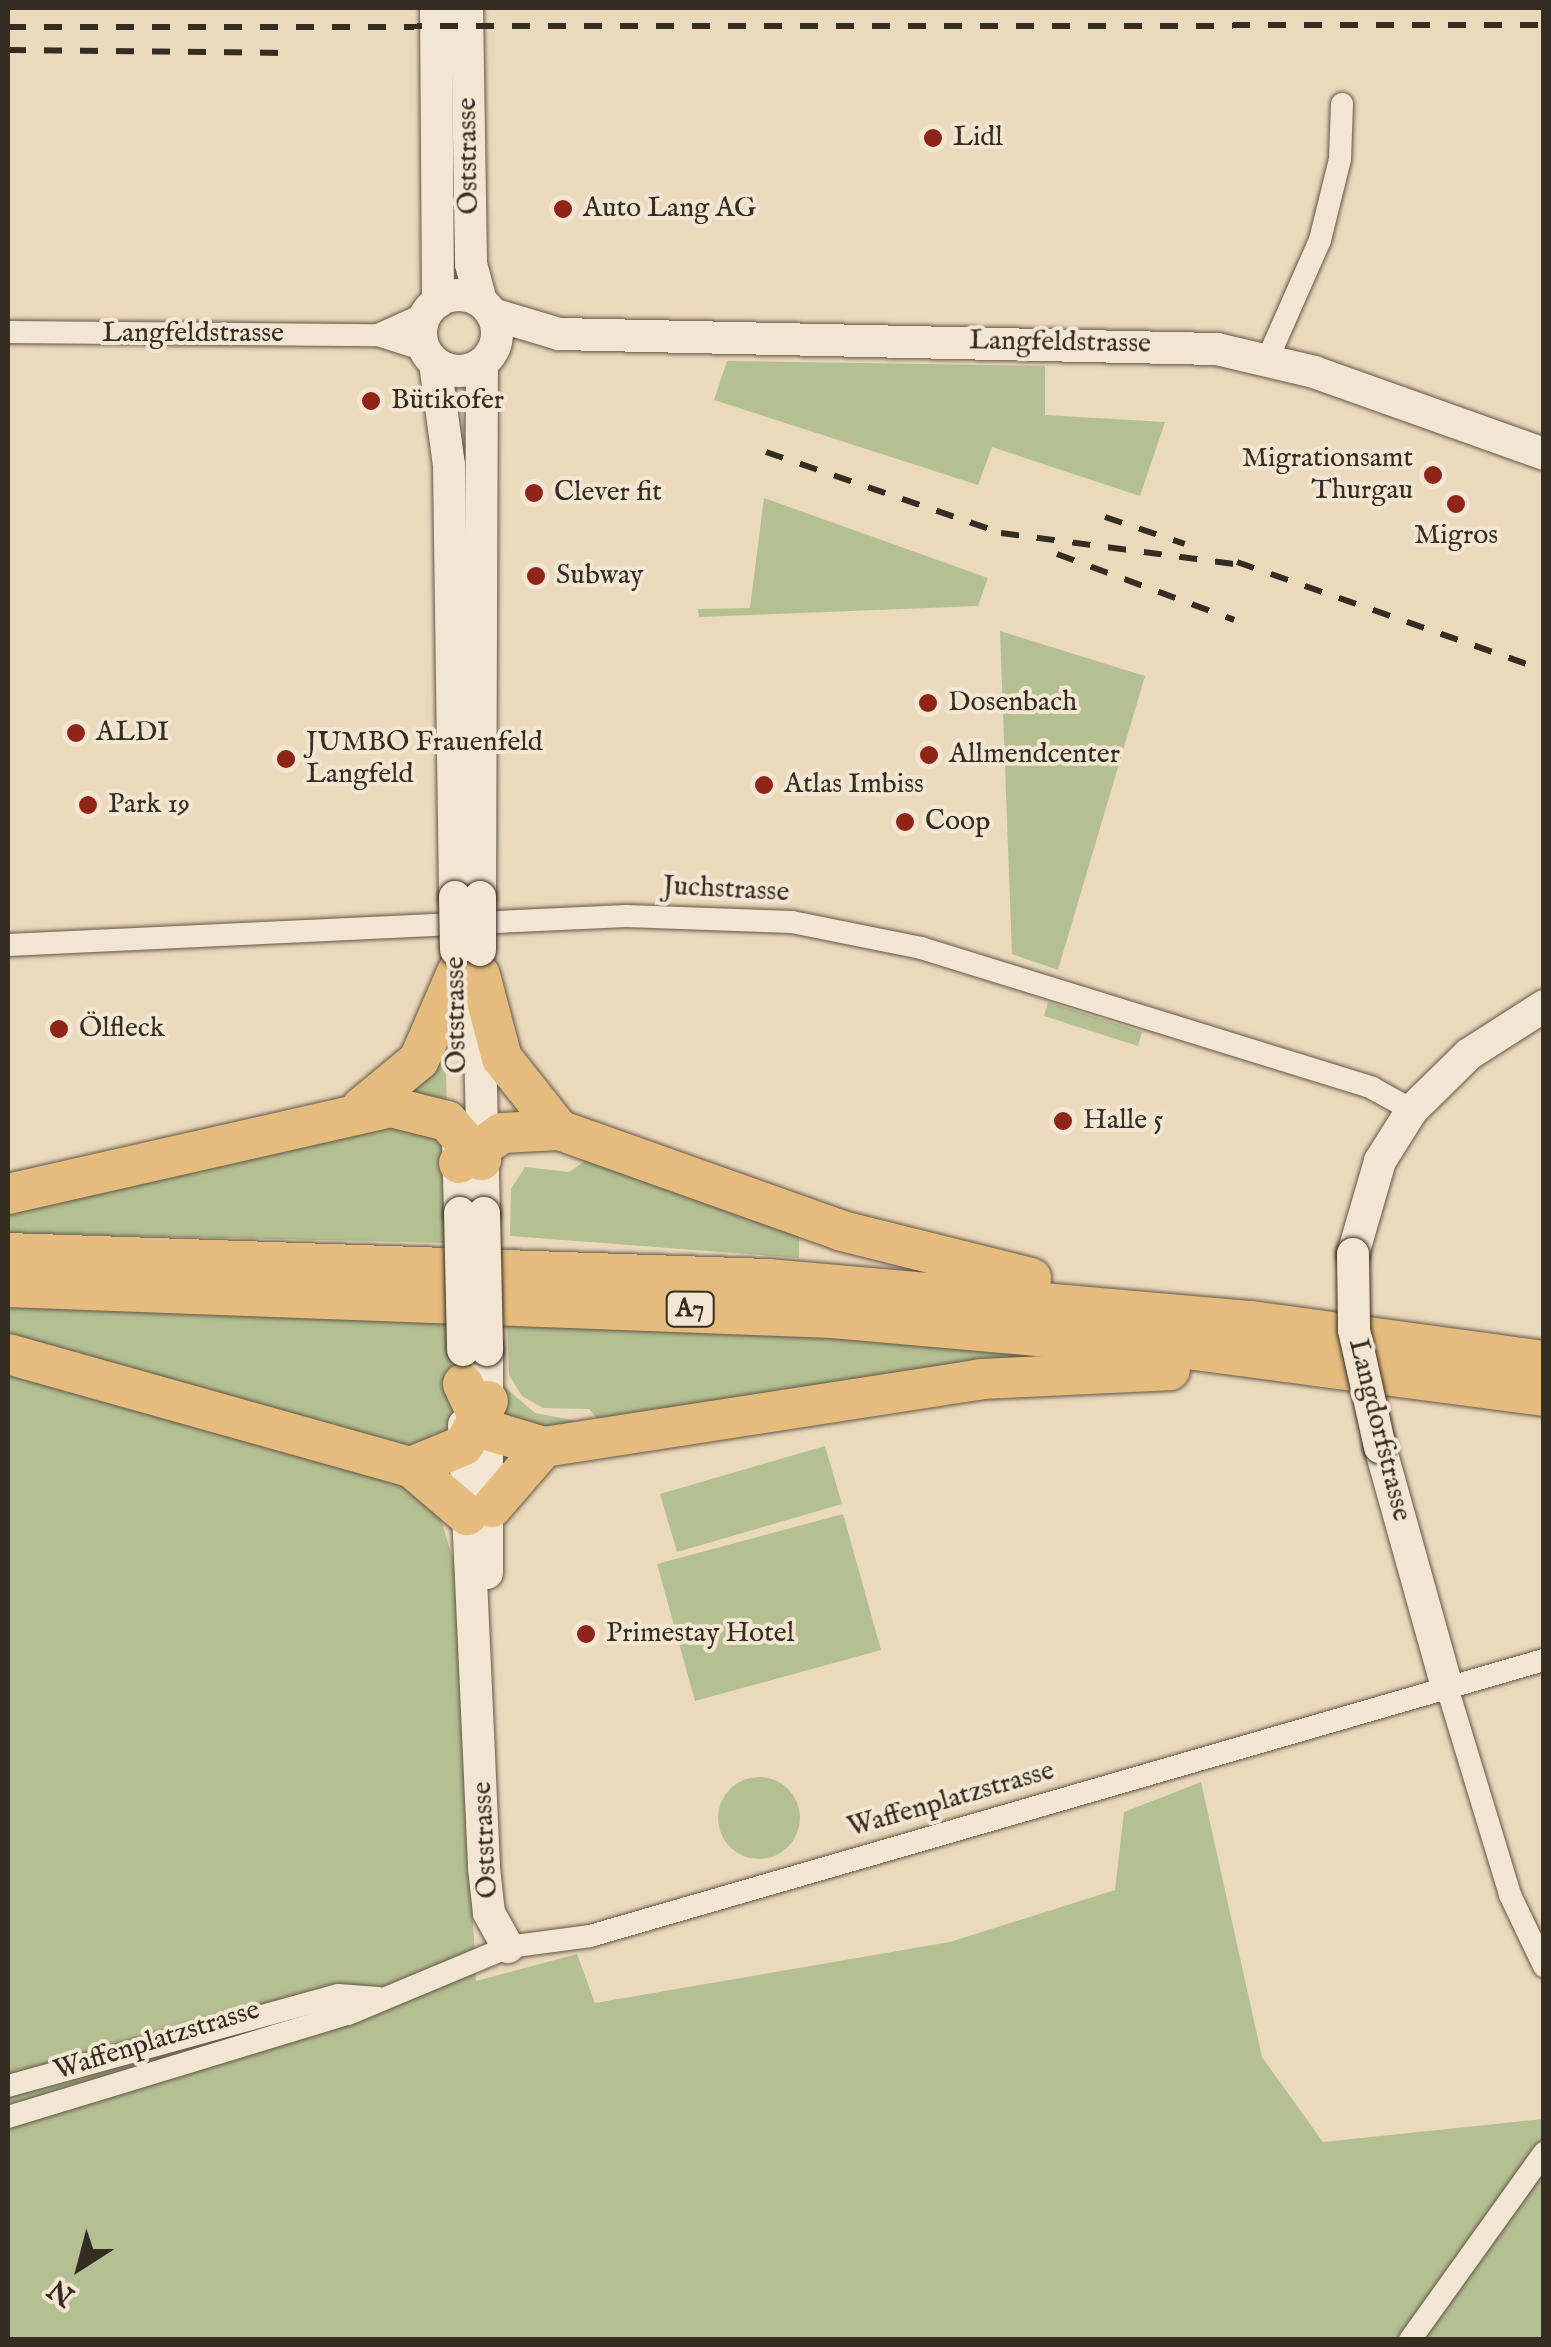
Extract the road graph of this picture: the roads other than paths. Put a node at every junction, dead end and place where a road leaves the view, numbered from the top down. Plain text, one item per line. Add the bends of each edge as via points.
1 (436, 8) edge
2 (467, 8) edge
3 (1342, 104) dead end
4 (432, 307) junction
5 (486, 308) junction
6 (8, 332) edge
7 (559, 334) junction
8 (378, 335) junction
9 (430, 356) junction
10 (487, 358) junction
11 (1268, 358) junction
12 (1544, 454) edge
13 (468, 897) junction
14 (8, 945) edge
15 (468, 962) junction
16 (1544, 1006) edge
17 (1412, 1110) junction
18 (348, 1114) junction
19 (559, 1130) junction
20 (470, 1149) junction
21 (8, 1194) edge
22 (8, 1253) edge
23 (8, 1288) edge
24 (1251, 1321) junction
25 (8, 1354) edge
26 (1544, 1361) edge
27 (1370, 1370) junction
28 (1544, 1396) edge
29 (476, 1398) junction
30 (544, 1447) junction
31 (411, 1467) junction
32 (480, 1511) junction
33 (1544, 1660) edge
34 (1447, 1687) junction
35 (508, 1946) junction
36 (1544, 1966) edge
37 (378, 1998) junction
38 (8, 2086) edge
39 (8, 2117) edge
40 (1544, 2153) edge
41 (1410, 2340) edge

1 - 4 main road, Oststrasse
2 - 5 main road, Oststrasse via 471,264
3 - 11 street via 1320,240
4 - 5 main road, Langfeldstrasse
4 - 8 street, Langfeldstrasse
4 - 9 main road, Oststrasse
5 - 7 main road, Langfeldstrasse
5 - 10 main road, Oststrasse
6 - 8 street, Langfeldstrasse
7 - 10 main road, Langfeldstrasse
7 - 11 main road, Langfeldstrasse via 1176,345
8 - 9 street, Langfeldstrasse
9 - 10 main road, Langfeldstrasse via 458,371
9 - 13 main road, Oststrasse via 449,465
10 - 13 main road, Oststrasse
11 - 12 main road, Langfeldstrasse
13 - 15 main road, Oststrasse, bridge
14 - 17 street, Juchstrasse via 626,916 792,922 952,958 1372,1088
15 - 18 highway via 419,1060
15 - 19 highway via 502,1058
15 - 20 main road, Oststrasse
16 - 17 main road, Langdorfstrasse via 1469,1054
17 - 34 main road, Langdorfstrasse, bridge via 1375,1174 1353,1254 1354,1330
18 - 20 highway via 412,1108
18 - 21 highway
19 - 20 highway, A7
19 - 24 highway, A7 via 898,1248
20 - 29 main road, Oststrasse, bridge
22 - 24 highway, A7 via 768,1279
23 - 27 highway, A7 via 706,1310
24 - 26 highway, A7
25 - 31 highway
27 - 28 highway, A7
27 - 30 highway, A7 via 1009,1376
29 - 30 highway, A7
29 - 31 highway
29 - 32 main road, Oststrasse
30 - 32 highway
31 - 32 highway
32 - 35 main road, Oststrasse via 484,1868 489,1913
33 - 34 street, Waffenplatzstrasse
34 - 35 street, Waffenplatzstrasse via 590,1936
34 - 36 street via 1510,1895
35 - 37 street, Waffenplatzstrasse
37 - 38 street, Waffenplatzstrasse via 338,1995
37 - 39 street, Waffenplatzstrasse
40 - 41 street

